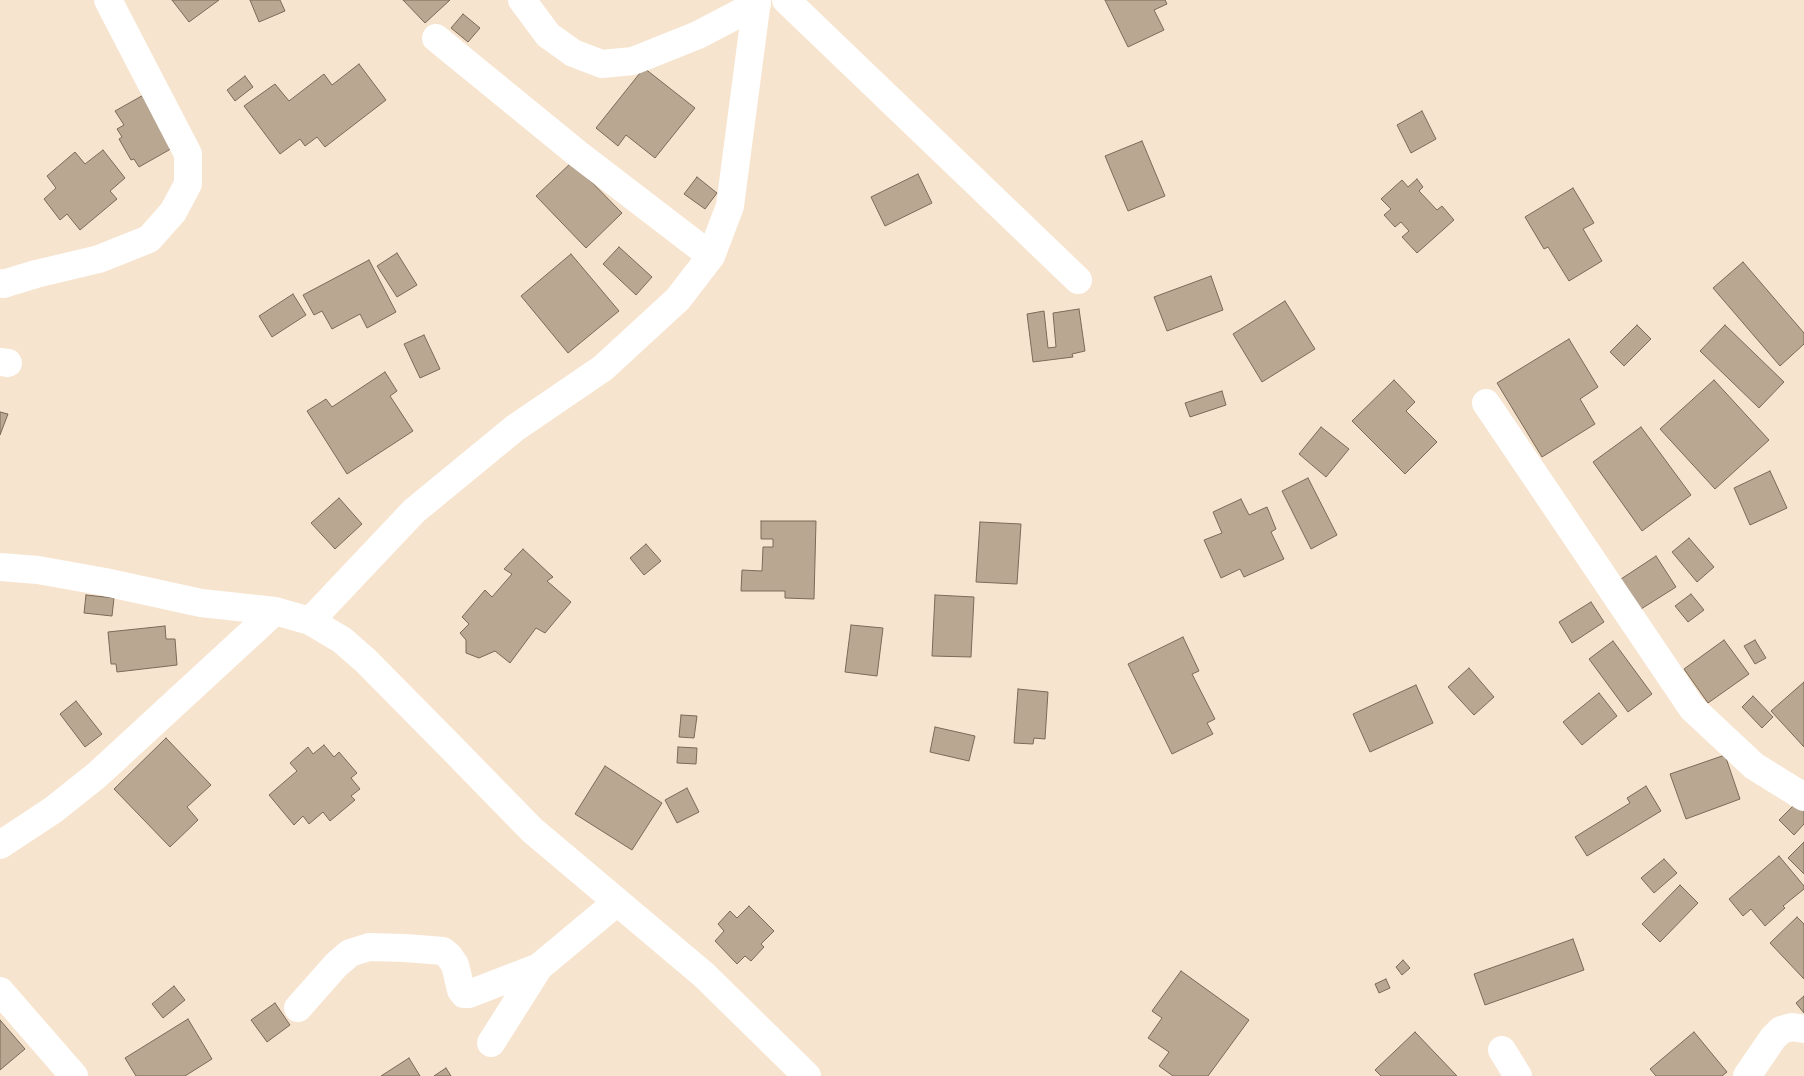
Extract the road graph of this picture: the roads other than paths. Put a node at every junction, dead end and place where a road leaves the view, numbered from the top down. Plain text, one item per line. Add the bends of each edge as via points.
1 (108, 0) edge
2 (522, 0) edge
3 (786, 0) edge
4 (757, 2) edge
5 (436, 38) dead end
6 (711, 256) junction
7 (1078, 280) dead end
8 (0, 283) edge
9 (1486, 403) dead end
10 (0, 567) edge
11 (275, 611) junction
12 (310, 621) junction
13 (1804, 797) edge
14 (0, 845) edge
15 (617, 902) junction
16 (539, 967) junction
17 (0, 991) edge
18 (298, 1008) dead end
19 (1804, 1029) edge
20 (491, 1043) dead end
21 (1502, 1050) dead end
22 (74, 1076) edge
23 (806, 1076) edge
24 (1518, 1076) edge
25 (1747, 1076) edge

1 - 8 street via 188,154 188,184 173,212 150,239 99,259
2 - 4 street via 548,35 573,53 602,64 633,61 689,39
3 - 7 street
4 - 6 street via 730,206
5 - 6 street via 578,154
6 - 12 street via 678,300 603,368 515,428 414,511
9 - 13 street via 1692,708 1754,766
10 - 11 street via 105,582 201,604
11 - 12 street
11 - 14 street via 97,775 53,810
12 - 15 street via 342,640 366,661 532,830
15 - 16 street
15 - 23 street via 704,975
16 - 18 street via 464,994 455,965 443,951 369,947 350,953 336,965
16 - 20 street
17 - 22 street
19 - 25 street via 1792,1027 1781,1030
21 - 24 street

